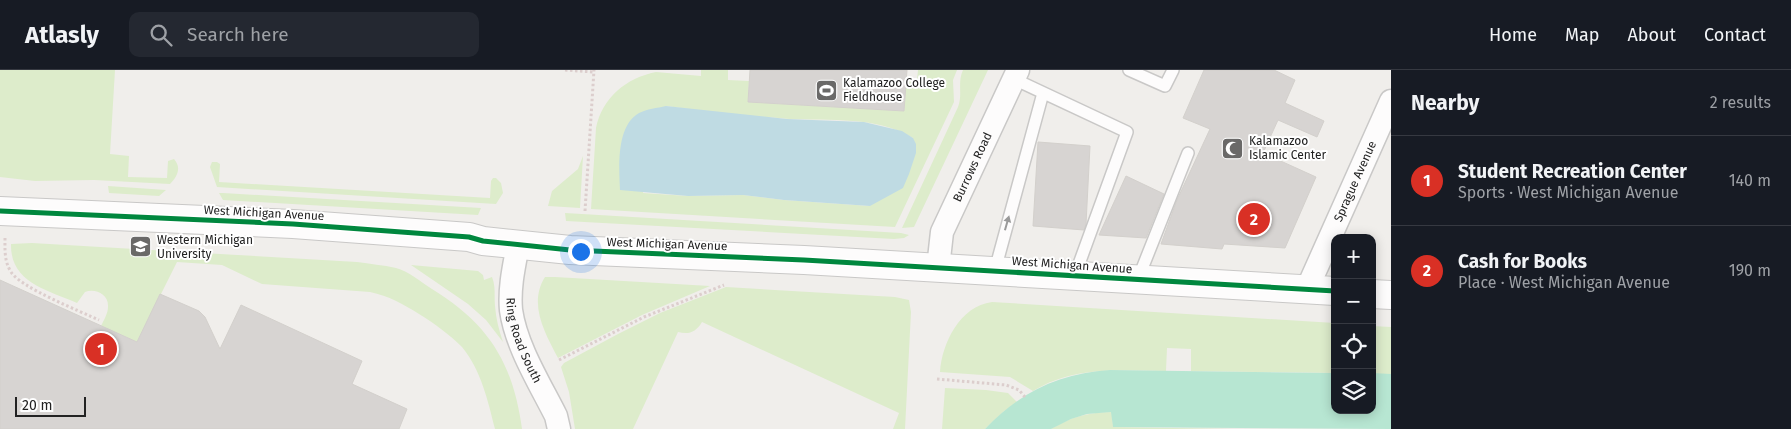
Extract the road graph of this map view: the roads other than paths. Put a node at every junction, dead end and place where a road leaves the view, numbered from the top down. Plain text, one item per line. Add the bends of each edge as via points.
1 (1129, 70) edge
2 (1173, 70) edge
3 (1016, 74) edge
4 (1043, 94) junction
5 (1391, 101) edge
6 (1188, 153) dead end
7 (0, 211) edge
8 (518, 245) junction
9 (938, 268) junction
10 (995, 270) junction
11 (1075, 275) junction
12 (1138, 279) junction
13 (1306, 289) junction
14 (1331, 291) edge
15 (1376, 294) edge
16 (1391, 295) edge
17 (559, 429) edge

1 - 2 lane via 1165,86
3 - 4 lane
3 - 9 street, Burrows Road via 942,232
10 -> 4 lane
4 - 11 lane via 1127,132
5 - 13 street, Sprague Avenue
6 - 12 lane
7 - 8 street, West Michigan Avenue via 293,224
8 - 9 street, West Michigan Avenue
8 - 17 street, Ring Road South via 511,294 517,335 556,416
9 - 10 street, West Michigan Avenue
10 - 11 street, West Michigan Avenue
11 - 12 street, West Michigan Avenue
12 - 13 street, West Michigan Avenue
13 - 14 street, West Michigan Avenue
15 - 16 street

